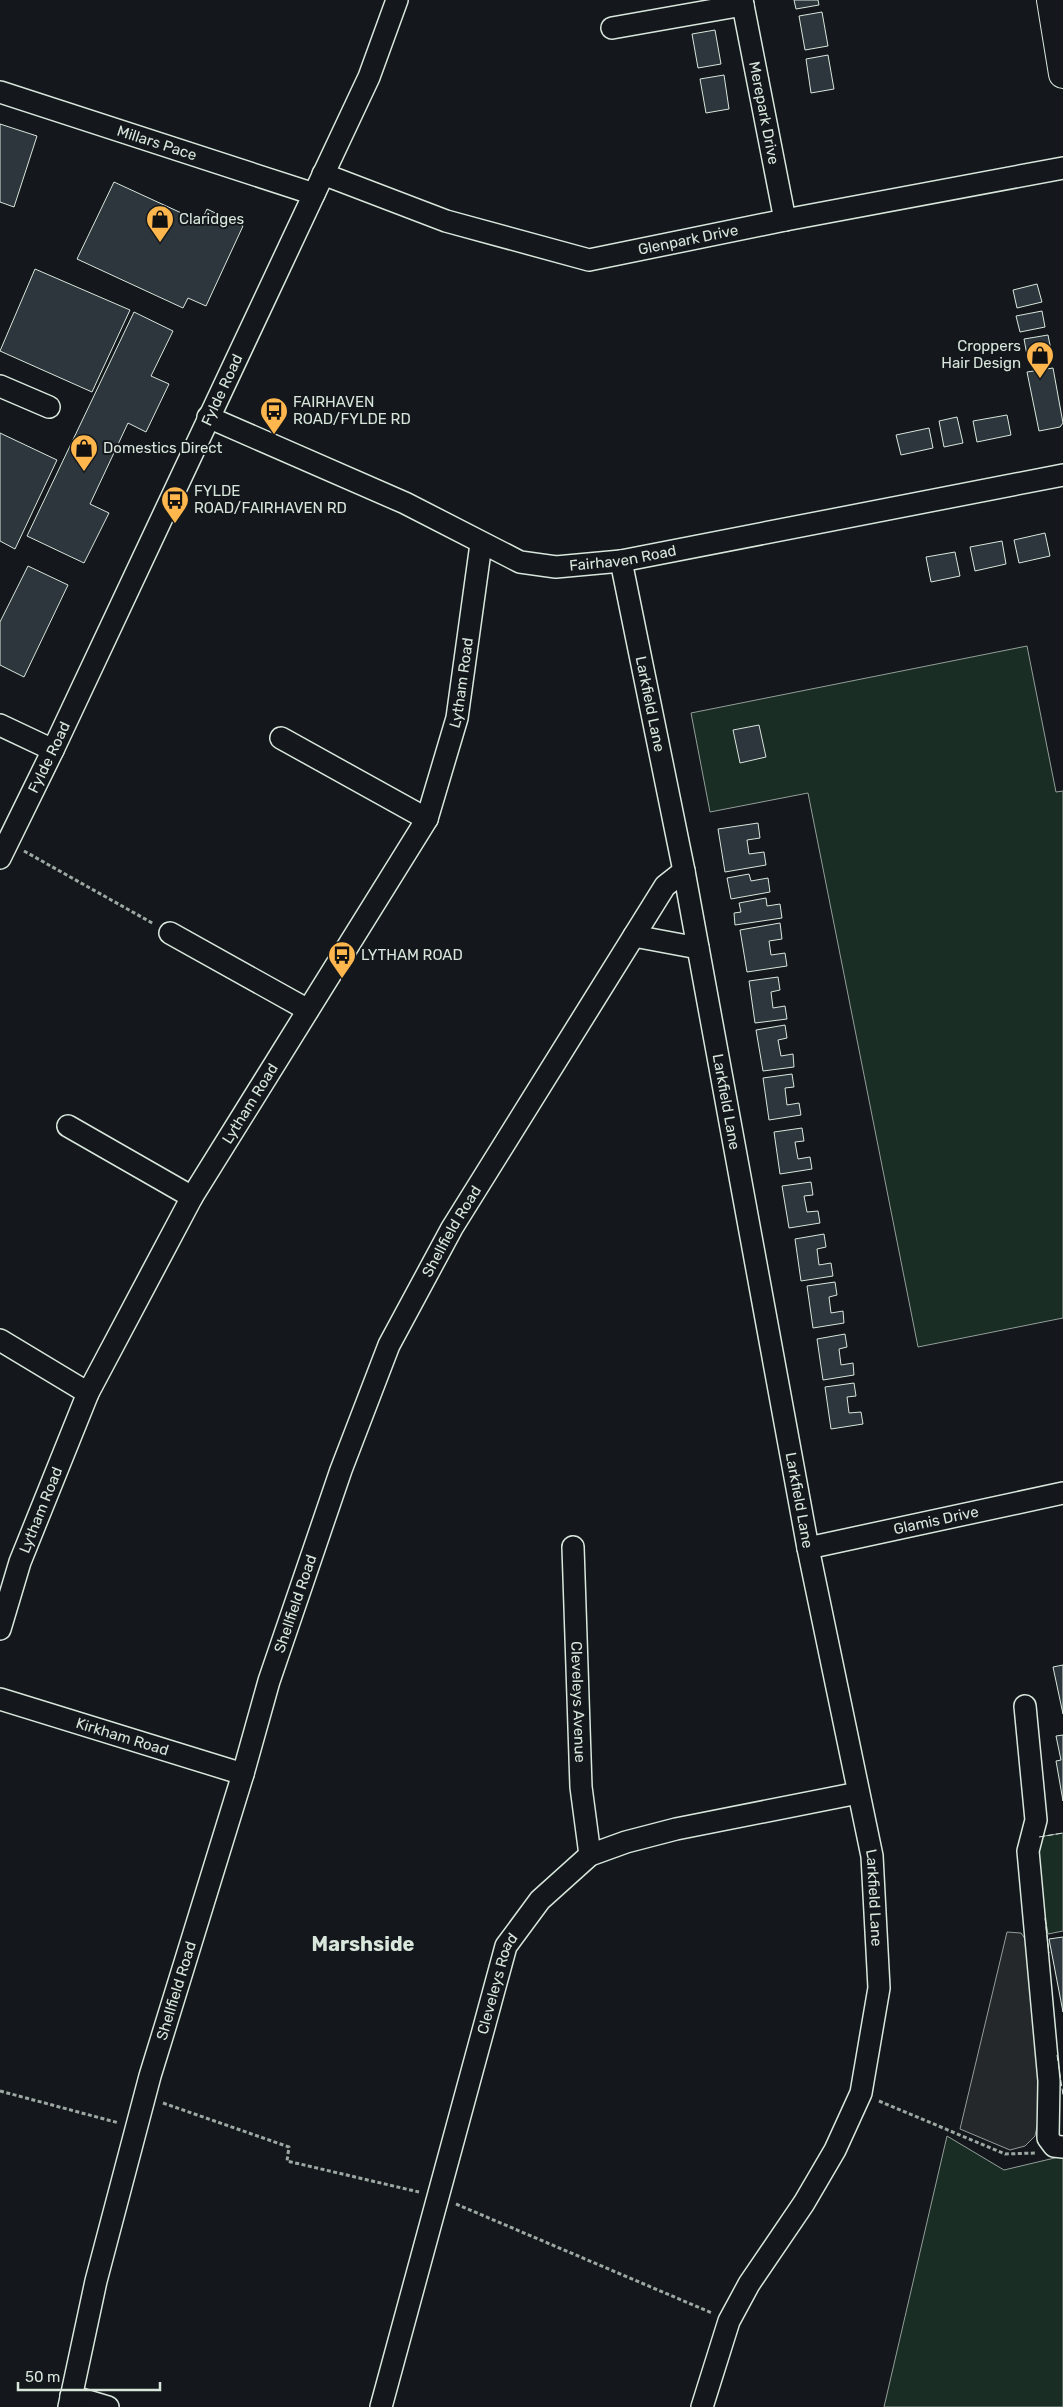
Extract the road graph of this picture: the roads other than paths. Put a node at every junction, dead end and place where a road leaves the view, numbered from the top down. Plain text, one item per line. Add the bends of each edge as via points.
1 (398, 0) edge
2 (1052, 0) edge
3 (743, 3) edge
4 (612, 28) dead end
5 (1063, 74) edge
6 (0, 92) edge
7 (1063, 168) edge
8 (323, 174) junction
9 (314, 194) junction
10 (785, 220) junction
11 (0, 386) edge
12 (49, 407) dead end
13 (208, 417) junction
14 (1063, 475) edge
15 (481, 544) junction
16 (621, 561) junction
17 (0, 725) edge
18 (280, 738) dead end
19 (53, 750) junction
20 (427, 819) junction
21 (4, 850) edge
22 (684, 871) junction
23 (170, 932) road end
24 (634, 936) junction
25 (698, 948) junction
26 (308, 1010) junction
27 (68, 1126) dead end
28 (192, 1197) junction
29 (0, 1340) edge
30 (88, 1393) junction
31 (1063, 1493) edge
32 (573, 1547) dead end
33 (808, 1548) junction
34 (0, 1629) edge
35 (0, 1699) edge
36 (1025, 1706) dead end
37 (243, 1774) junction
38 (858, 1793) junction
39 (590, 1855) junction
40 (1058, 2147) edge
41 (70, 2402) edge
42 (108, 2407) edge
43 (381, 2407) edge
44 (702, 2407) edge

1 - 8 street, Fylde Road via 369,76
2 - 5 highway
3 - 4 street, Merepark Drive
3 - 10 street, Merepark Drive
6 - 9 street, Millars Pace
7 - 10 street, Glenpark Drive
8 - 9 street, Fylde Road
8 - 10 street, Glenpark Drive via 446,221 589,260
9 - 13 street, Fylde Road
11 - 12 street
13 - 15 street, Fairhaven Road via 405,502
13 - 19 street, Fylde Road
14 - 16 street, Fairhaven Road
15 - 16 street, Fairhaven Road via 520,562 556,567
15 - 20 street, Lytham Road via 457,718
16 - 22 street, Larkfield Lane
17 - 19 street
18 - 20 street
19 - 21 street, Fylde Road
20 - 26 street, Lytham Road
22 - 24 street, Shellfield Road via 665,886
22 - 25 street, Larkfield Lane
23 - 26 street
24 - 25 street
24 - 37 street, Shellfield Road via 452,1228 389,1345 341,1470 269,1681
25 - 33 street, Larkfield Lane
26 - 28 street, Lytham Road
27 - 28 street
28 - 30 street, Lytham Road
29 - 30 street
30 - 34 street, Lytham Road via 20,1562
31 - 33 street, Glamis Drive
32 - 39 street, Cleveleys Avenue via 580,1787
33 - 38 street, Larkfield Lane
35 - 37 street, Kirkham Road
36 - 40 street via 1036,1820 1028,1851 1049,2080 1048,2138
37 - 41 street, Shellfield Road via 150,2076 96,2281
38 - 39 street, Cleveleys Road via 676,1829
38 - 44 street, Larkfield Lane via 872,1856 879,1988 861,2092 804,2203 728,2320
39 - 43 street, Cleveleys Road via 540,1900 506,1946
41 - 42 street

